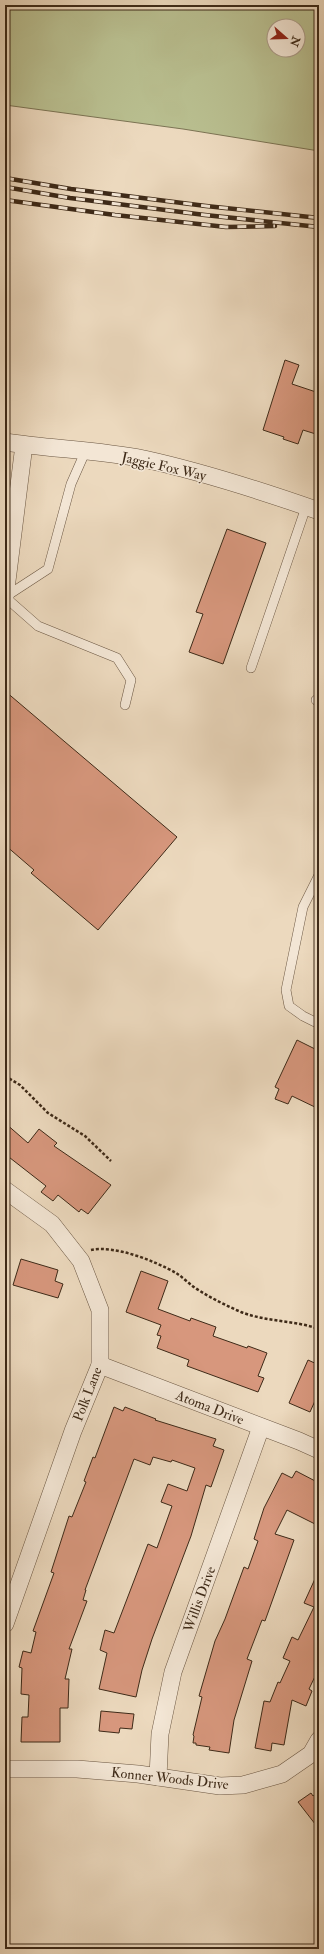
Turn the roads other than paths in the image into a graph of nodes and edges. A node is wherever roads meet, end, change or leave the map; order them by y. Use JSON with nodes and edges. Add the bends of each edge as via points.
{"nodes":[{"id":1,"x":5,"y":442,"type":"edge"},
{"id":2,"x":24,"y":445,"type":"junction"},
{"id":3,"x":86,"y":450,"type":"junction"},
{"id":4,"x":313,"y":509,"type":"edge"},
{"id":5,"x":5,"y":597,"type":"edge"},
{"id":6,"x":251,"y":668,"type":"dead end"},
{"id":7,"x":125,"y":705,"type":"dead end"},
{"id":8,"x":319,"y":875,"type":"edge"},
{"id":9,"x":319,"y":1024,"type":"edge"},
{"id":10,"x":5,"y":1190,"type":"edge"},
{"id":11,"x":100,"y":1365,"type":"junction"},
{"id":12,"x":261,"y":1427,"type":"junction"},
{"id":13,"x":319,"y":1450,"type":"edge"},
{"id":14,"x":5,"y":1624,"type":"edge"},
{"id":15,"x":319,"y":1740,"type":"edge"},
{"id":16,"x":5,"y":1769,"type":"edge"},
{"id":17,"x":158,"y":1777,"type":"junction"}],
"edges":[{"from":1,"to":2,"type":"street","name":"Jaggie Fox Way"},
{"from":2,"to":3,"type":"street","name":"Jaggie Fox Way"},
{"from":2,"to":5,"type":"street"},
{"from":3,"to":4,"type":"street","name":"Jaggie Fox Way","via":[[145,459],[240,485]]},
{"from":3,"to":5,"type":"lane","via":[[71,484],[48,569]]},
{"from":4,"to":6,"type":"lane"},
{"from":5,"to":7,"type":"lane","via":[[38,626],[116,658],[131,680]]},
{"from":8,"to":9,"type":"lane","via":[[303,907],[286,990],[289,1006]]},
{"from":10,"to":11,"type":"street","name":"Polk Lane","via":[[52,1224],[81,1261],[100,1310]]},
{"from":11,"to":12,"type":"street","name":"Atoma Drive"},
{"from":11,"to":14,"type":"street","name":"Polk Lane","via":[[73,1431]]},
{"from":12,"to":13,"type":"street","name":"Atoma Drive"},
{"from":12,"to":17,"type":"street","name":"Willis Drive","via":[[173,1672],[160,1734]]},
{"from":15,"to":17,"type":"street","name":"Konner Woods Drive","via":[[311,1754],[282,1774],[243,1785],[220,1786]]},
{"from":16,"to":17,"type":"street","name":"Konner Woods Drive","via":[[78,1770]]}]}
